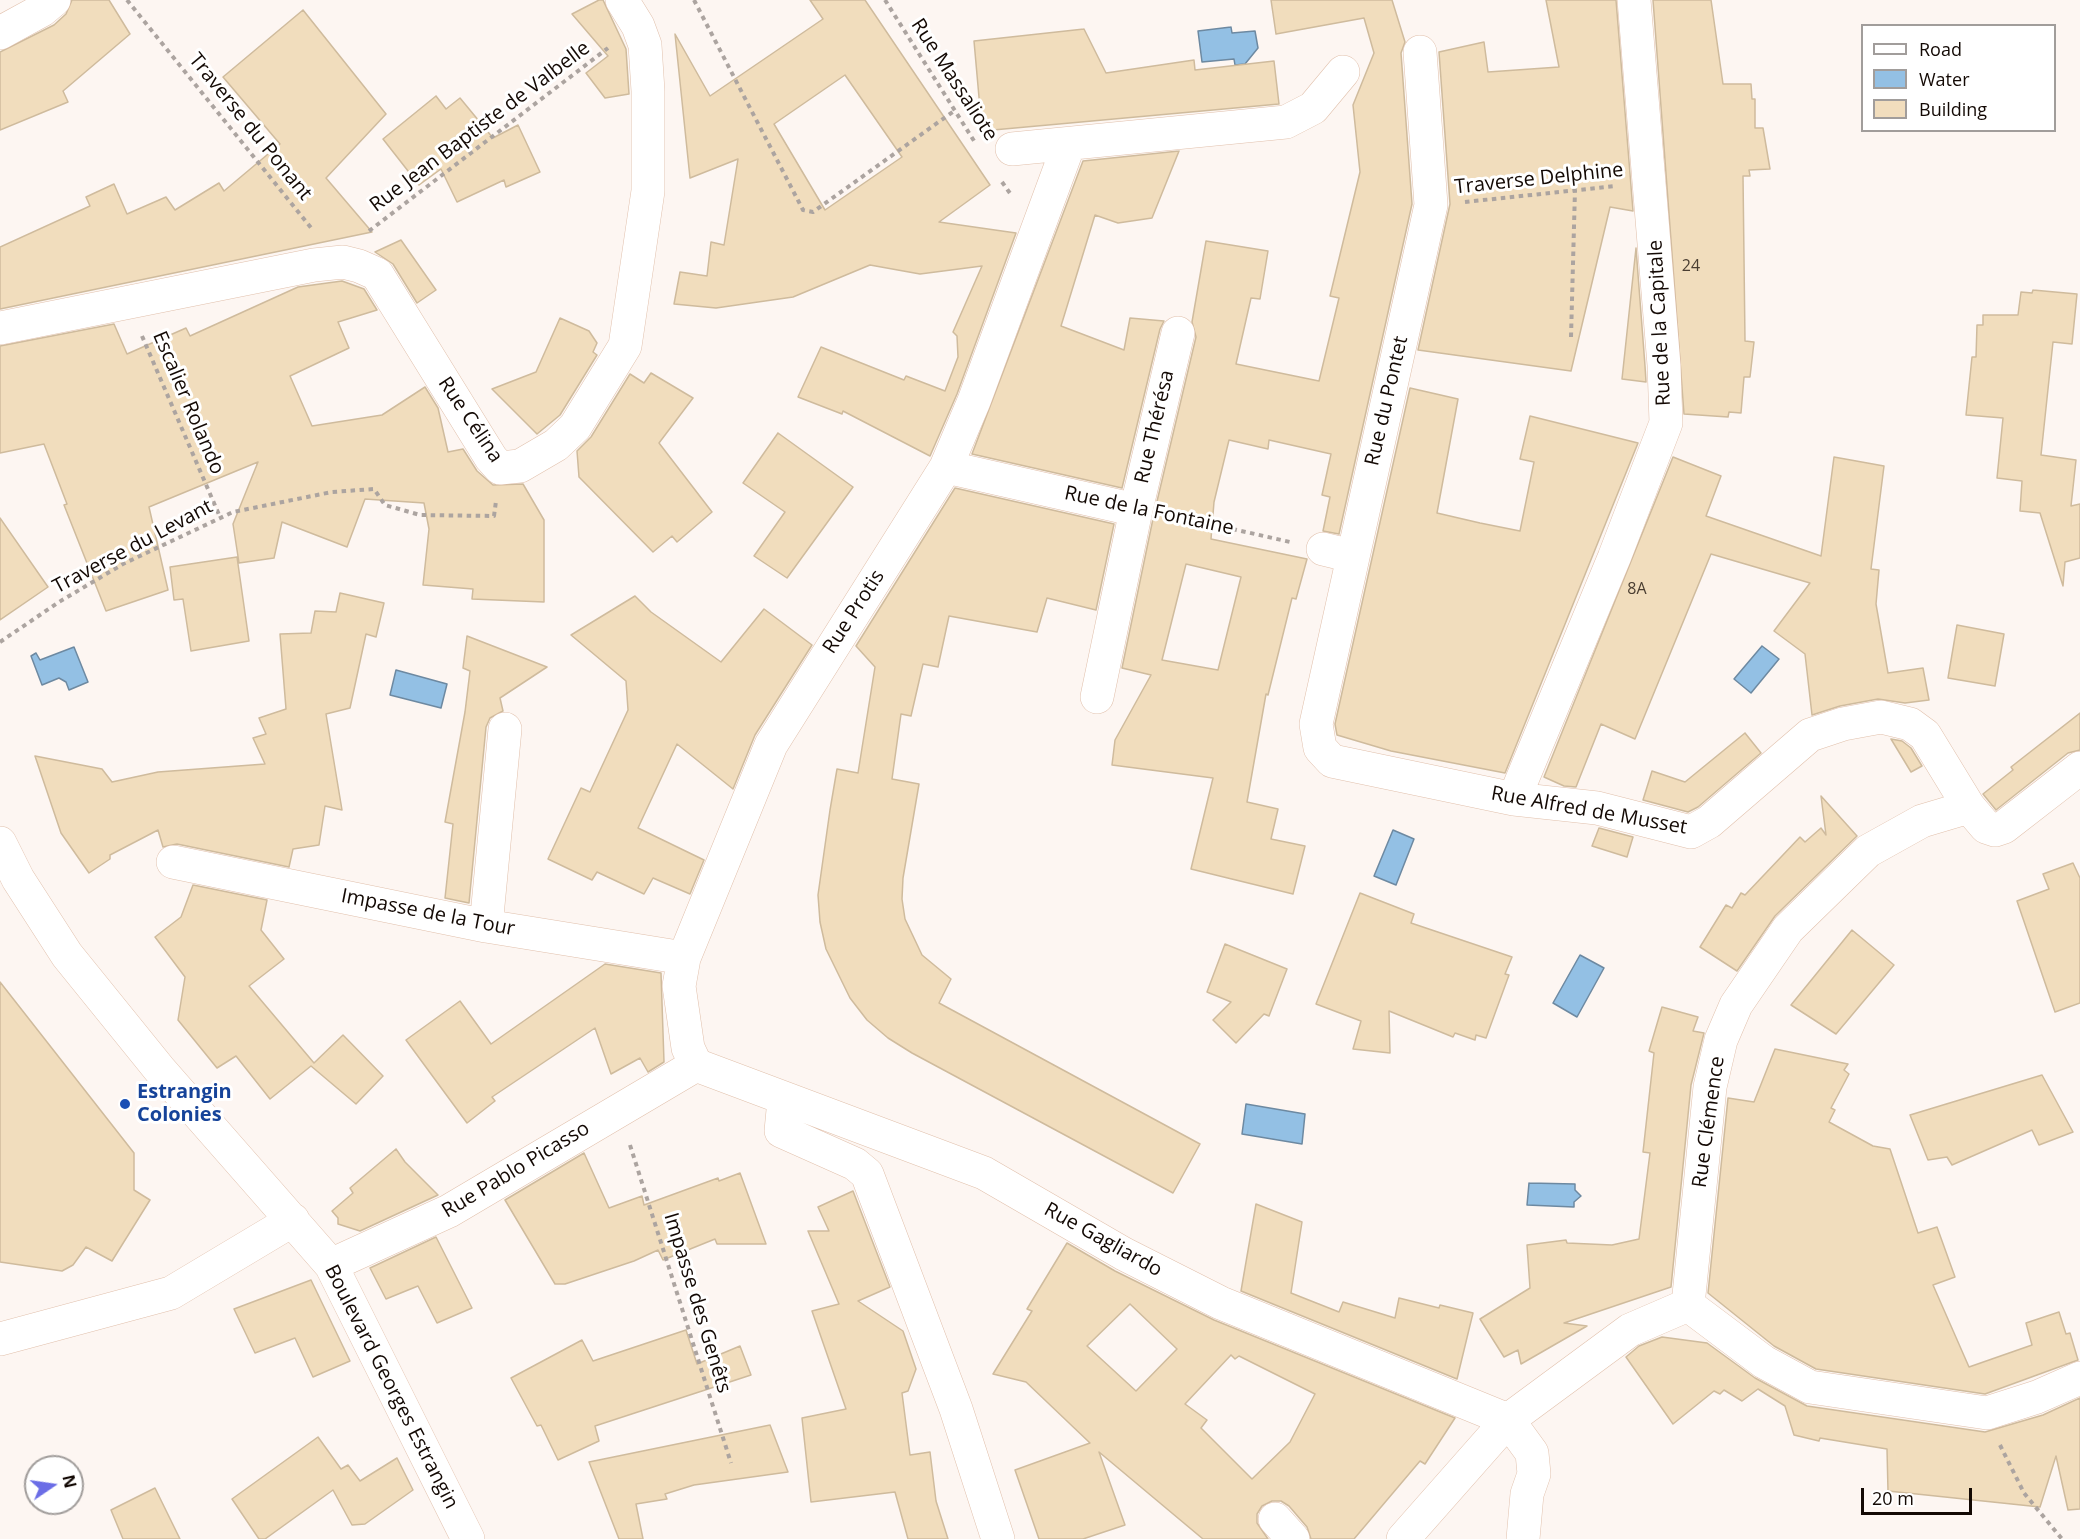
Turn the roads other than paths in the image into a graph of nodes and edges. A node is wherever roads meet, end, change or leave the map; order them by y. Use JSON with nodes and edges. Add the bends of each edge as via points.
{"nodes":[{"id":1,"x":54,"y":0,"type":"edge"},
{"id":2,"x":1634,"y":0,"type":"edge"},
{"id":3,"x":628,"y":7,"type":"edge"},
{"id":4,"x":0,"y":33,"type":"edge"},
{"id":5,"x":1420,"y":52,"type":"dead end"},
{"id":6,"x":1343,"y":72,"type":"dead end"},
{"id":7,"x":1012,"y":149,"type":"dead end"},
{"id":8,"x":1066,"y":154,"type":"junction"},
{"id":9,"x":0,"y":328,"type":"edge"},
{"id":10,"x":1178,"y":333,"type":"dead end"},
{"id":11,"x":946,"y":467,"type":"junction"},
{"id":12,"x":1136,"y":510,"type":"junction"},
{"id":13,"x":1097,"y":697,"type":"dead end"},
{"id":14,"x":504,"y":729,"type":"dead end"},
{"id":15,"x":1320,"y":748,"type":"joint"},
{"id":16,"x":2080,"y":768,"type":"edge"},
{"id":17,"x":1514,"y":798,"type":"junction"},
{"id":18,"x":1969,"y":807,"type":"junction"},
{"id":19,"x":0,"y":843,"type":"edge"},
{"id":20,"x":173,"y":862,"type":"dead end"},
{"id":21,"x":486,"y":926,"type":"junction"},
{"id":22,"x":684,"y":958,"type":"junction"},
{"id":23,"x":696,"y":1065,"type":"junction"},
{"id":24,"x":784,"y":1100,"type":"junction"},
{"id":25,"x":292,"y":1220,"type":"junction"},
{"id":26,"x":331,"y":1265,"type":"junction"},
{"id":27,"x":1688,"y":1305,"type":"junction"},
{"id":28,"x":0,"y":1338,"type":"edge"},
{"id":29,"x":2080,"y":1378,"type":"edge"},
{"id":30,"x":1508,"y":1420,"type":"junction"},
{"id":31,"x":468,"y":1539,"type":"edge"},
{"id":32,"x":998,"y":1539,"type":"edge"},
{"id":33,"x":1403,"y":1539,"type":"edge"},
{"id":34,"x":1523,"y":1539,"type":"edge"}],
"edges":[{"from":1,"to":4,"type":"street"},
{"from":2,"to":17,"type":"street","name":"Rue de la Capitale","via":[[1666,423]]},
{"from":3,"to":9,"type":"street","name":"Rue Célina","via":[[645,45],[648,191],[625,346],[576,428],[520,466],[500,468],[490,458],[377,274],[359,266],[343,262],[314,265]]},
{"from":5,"to":15,"type":"street","name":"Rue du Pontet","via":[[1431,206],[1337,553],[1316,724]]},
{"from":6,"to":8,"type":"street","via":[[1313,108],[1286,122]]},
{"from":7,"to":8,"type":"street"},
{"from":8,"to":11,"type":"street","name":"Rue Protis"},
{"from":10,"to":12,"type":"street","name":"Rue Thérésa"},
{"from":11,"to":12,"type":"street","name":"Rue de la Fontaine"},
{"from":11,"to":22,"type":"street","name":"Rue Protis","via":[[771,745]]},
{"from":12,"to":13,"type":"street","name":"Rue Thérésa"},
{"from":14,"to":21,"type":"street"},
{"from":15,"to":17,"type":"street","name":"Rue Alfred de Musset","via":[[1332,761]]},
{"from":16,"to":18,"type":"street","name":"Rue Alfred de Musset","via":[[2004,827],[1986,827]]},
{"from":17,"to":18,"type":"street","name":"Rue Alfred de Musset","via":[[1597,808],[1691,832],[1709,822],[1810,735],[1881,717],[1910,724],[1925,735]]},
{"from":18,"to":27,"type":"street","name":"Rue Clémence","via":[[1922,821],[1868,851],[1788,929],[1736,1005],[1721,1040],[1710,1087]]},
{"from":19,"to":25,"type":"street","name":"Boulevard Georges Estrangin","via":[[18,879],[67,955],[160,1070]]},
{"from":20,"to":21,"type":"street","name":"Impasse de la Tour"},
{"from":21,"to":22,"type":"street","name":"Impasse de la Tour"},
{"from":22,"to":23,"type":"street","name":"Rue Protis","via":[[679,986],[688,1048]]},
{"from":23,"to":24,"type":"street","name":"Rue Gagliardo"},
{"from":23,"to":26,"type":"street","name":"Rue Pablo Picasso","via":[[450,1212]]},
{"from":24,"to":30,"type":"street","name":"Rue Gagliardo","via":[[984,1173],[1124,1254],[1221,1303]]},
{"from":24,"to":32,"type":"street","via":[[781,1131],[855,1164],[867,1174],[956,1408]]},
{"from":25,"to":26,"type":"street","name":"Boulevard Georges Estrangin"},
{"from":25,"to":28,"type":"street","via":[[171,1293]]},
{"from":26,"to":31,"type":"street","name":"Boulevard Georges Estrangin"},
{"from":27,"to":29,"type":"street","via":[[1764,1362],[1810,1387],[1987,1413]]},
{"from":27,"to":30,"type":"street","via":[[1630,1330]]},
{"from":30,"to":33,"type":"street"},
{"from":30,"to":34,"type":"street","via":[[1532,1453],[1534,1474],[1527,1494]]}]}
